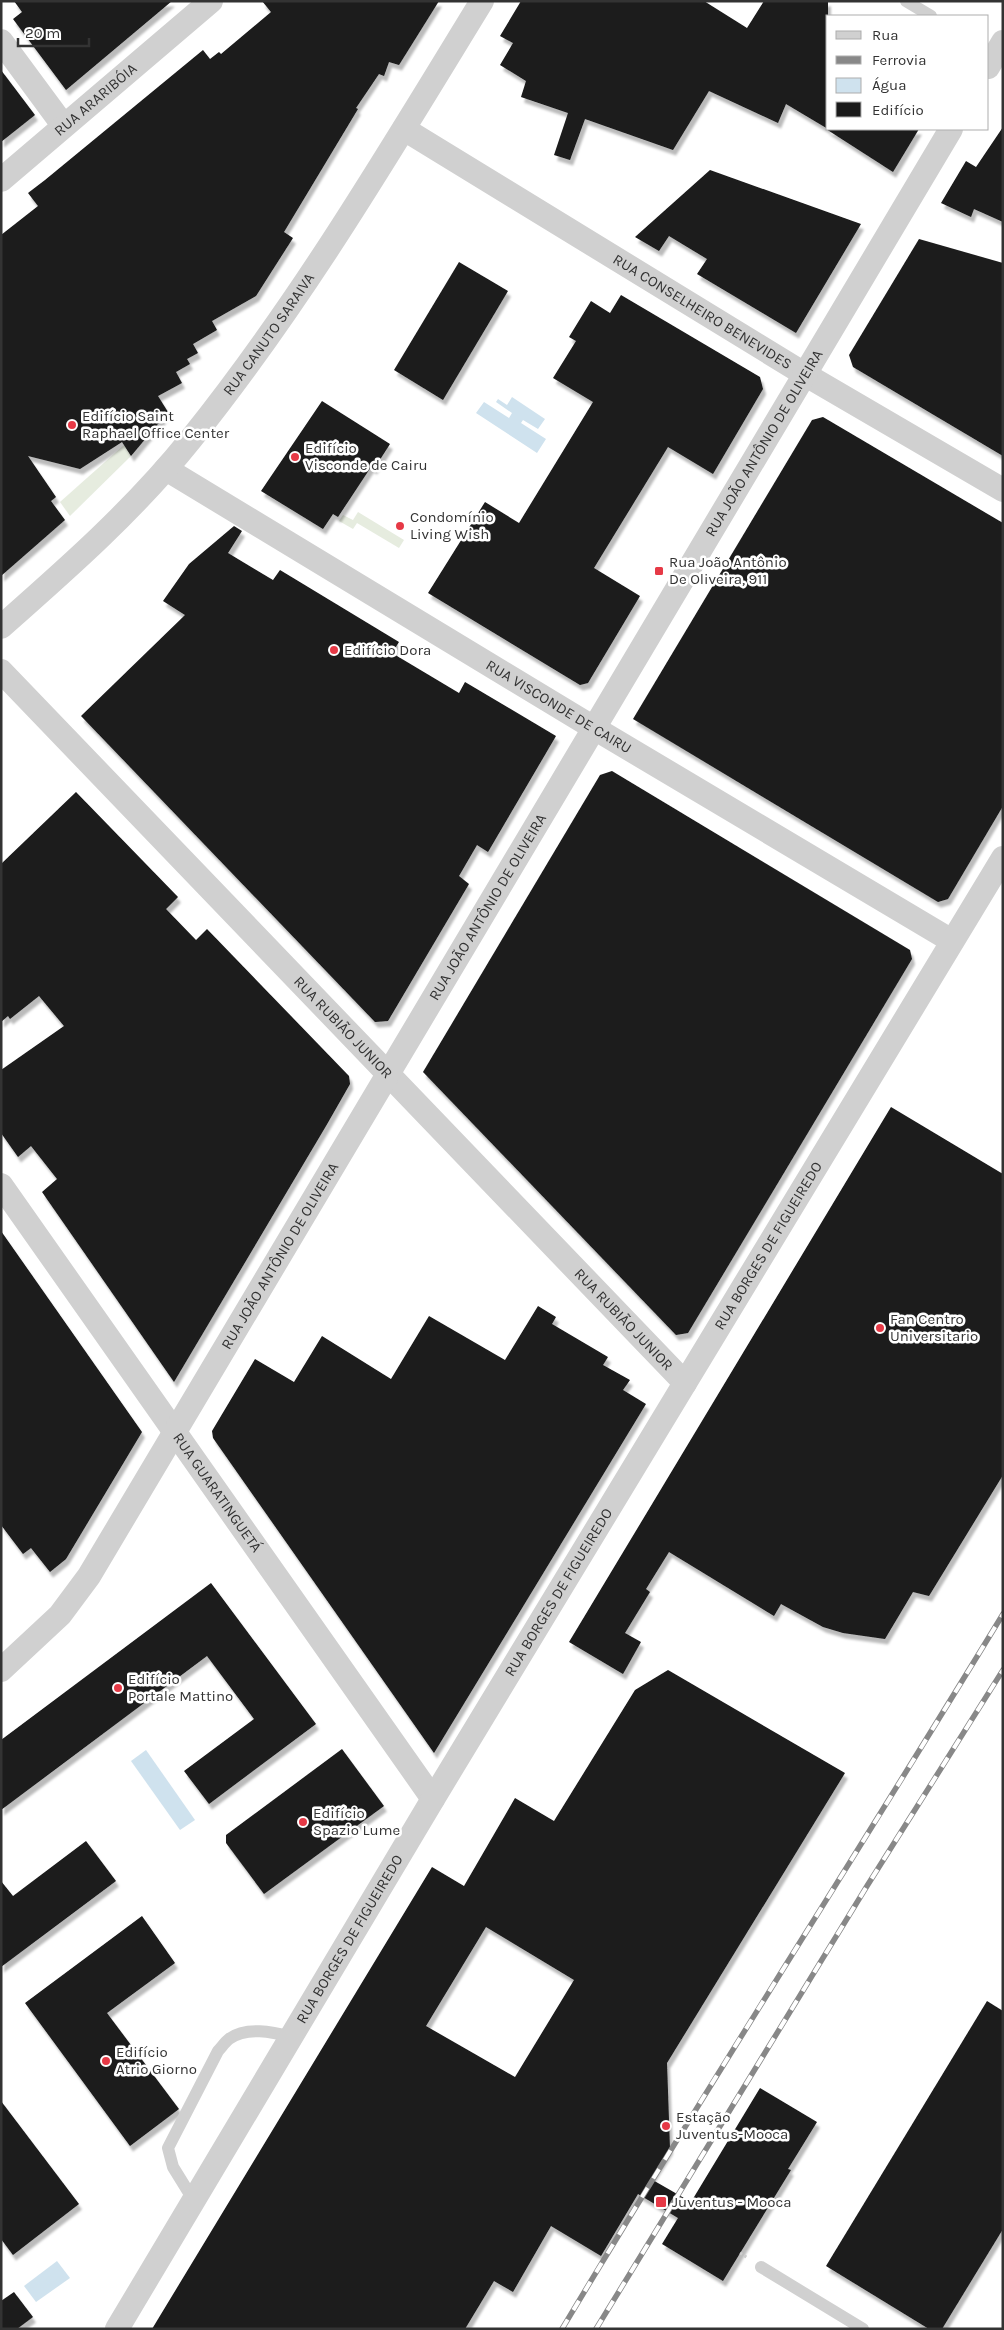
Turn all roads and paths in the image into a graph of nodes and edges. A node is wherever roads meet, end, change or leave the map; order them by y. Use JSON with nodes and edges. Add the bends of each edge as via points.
{"nodes":[{"id":1,"x":211,"y":1,"type":"edge"},
{"id":2,"x":482,"y":1,"type":"edge"},
{"id":3,"x":906,"y":1,"type":"edge"},
{"id":4,"x":188,"y":9,"type":"edge"},
{"id":5,"x":929,"y":15,"type":"edge"},
{"id":6,"x":1,"y":41,"type":"edge"},
{"id":7,"x":63,"y":125,"type":"junction"},
{"id":8,"x":404,"y":129,"type":"junction"},
{"id":9,"x":950,"y":130,"type":"edge"},
{"id":10,"x":1,"y":180,"type":"edge"},
{"id":11,"x":806,"y":374,"type":"junction"},
{"id":12,"x":166,"y":469,"type":"junction"},
{"id":13,"x":1003,"y":490,"type":"edge"},
{"id":14,"x":1,"y":627,"type":"edge"},
{"id":15,"x":1,"y":671,"type":"edge"},
{"id":16,"x":594,"y":728,"type":"junction"},
{"id":17,"x":1003,"y":858,"type":"edge"},
{"id":18,"x":952,"y":941,"type":"junction"},
{"id":19,"x":388,"y":1074,"type":"junction"},
{"id":20,"x":1,"y":1185,"type":"edge"},
{"id":21,"x":685,"y":1383,"type":"junction"},
{"id":22,"x":176,"y":1433,"type":"junction"},
{"id":23,"x":1,"y":1670,"type":"edge"},
{"id":24,"x":433,"y":1799,"type":"junction"},
{"id":25,"x":292,"y":2036,"type":"junction"},
{"id":26,"x":194,"y":2201,"type":"junction"},
{"id":27,"x":761,"y":2266,"type":"dead end"},
{"id":28,"x":118,"y":2329,"type":"edge"},
{"id":29,"x":863,"y":2329,"type":"edge"}],
"edges":[{"from":1,"to":4,"type":"street","name":"RUA ARARIBÓIA"},
{"from":2,"to":8,"type":"street","name":"RUA CANUTO SARAIVA"},
{"from":3,"to":5,"type":"lane"},
{"from":4,"to":7,"type":"street","name":"RUA ARARIBÓIA"},
{"from":6,"to":7,"type":"street"},
{"from":7,"to":10,"type":"street","name":"RUA ARARIBÓIA"},
{"from":8,"to":11,"type":"street","name":"RUA CONSELHEIRO BENEVIDES"},
{"from":8,"to":12,"type":"street","name":"RUA CANUTO SARAIVA","via":[[296,298],[248,366]]},
{"from":9,"to":11,"type":"street","name":"RUA JOÃO ANTÔNIO DE OLIVEIRA"},
{"from":11,"to":13,"type":"street","name":"RUA CONSELHEIRO BENEVIDES"},
{"from":11,"to":16,"type":"street","name":"RUA JOÃO ANTÔNIO DE OLIVEIRA"},
{"from":12,"to":14,"type":"street","name":"RUA CANUTO SARAIVA","via":[[107,532]]},
{"from":12,"to":16,"type":"street","name":"RUA VISCONDE DE CAIRU"},
{"from":15,"to":19,"type":"street","name":"RUA RUBIÃO JUNIOR"},
{"from":16,"to":18,"type":"street","name":"RUA VISCONDE DE CAIRU"},
{"from":16,"to":19,"type":"street","name":"RUA JOÃO ANTÔNIO DE OLIVEIRA"},
{"from":17,"to":18,"type":"street","name":"RUA BORGES DE FIGUEIREDO"},
{"from":18,"to":21,"type":"street","name":"RUA BORGES DE FIGUEIREDO"},
{"from":19,"to":21,"type":"street","name":"RUA RUBIÃO JUNIOR"},
{"from":19,"to":22,"type":"street","name":"RUA JOÃO ANTÔNIO DE OLIVEIRA"},
{"from":20,"to":22,"type":"street","name":"RUA GUARATINGUETÁ"},
{"from":21,"to":24,"type":"street","name":"RUA BORGES DE FIGUEIREDO"},
{"from":22,"to":23,"type":"street","name":"RUA JOÃO ANTÔNIO DE OLIVEIRA","via":[[89,1576],[60,1615]]},
{"from":22,"to":24,"type":"street","name":"RUA GUARATINGUETÁ"},
{"from":24,"to":25,"type":"street","name":"RUA BORGES DE FIGUEIREDO"},
{"from":25,"to":26,"type":"street","name":"RUA BORGES DE FIGUEIREDO"},
{"from":25,"to":26,"type":"lane","via":[[251,2031],[229,2038],[218,2052],[168,2148],[173,2167]]},
{"from":26,"to":28,"type":"street","name":"RUA BORGES DE FIGUEIREDO"},
{"from":27,"to":29,"type":"lane"}]}
